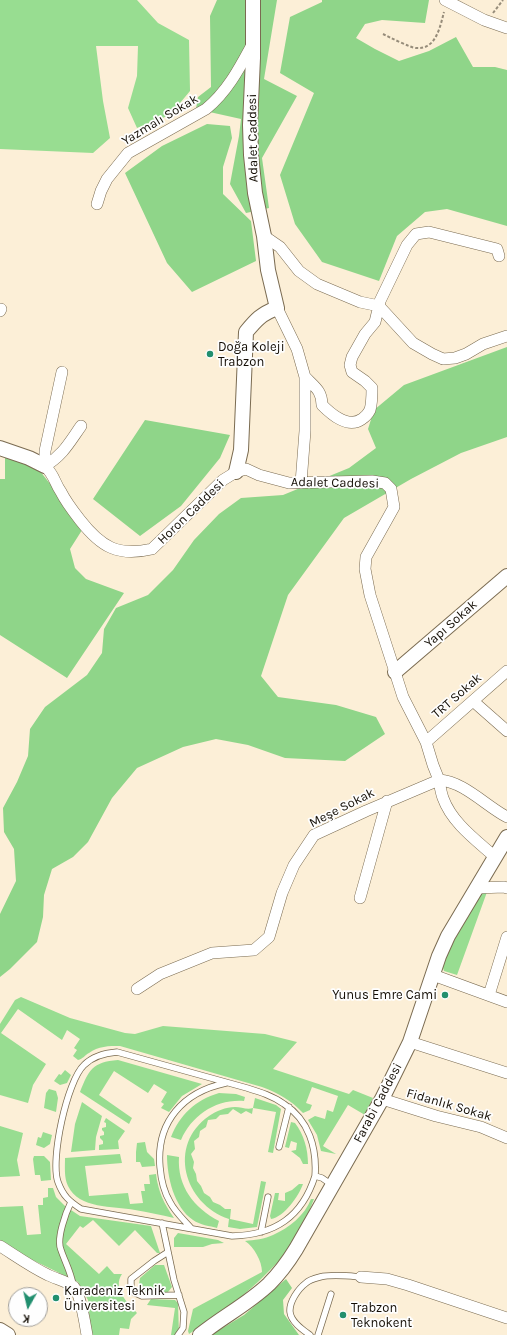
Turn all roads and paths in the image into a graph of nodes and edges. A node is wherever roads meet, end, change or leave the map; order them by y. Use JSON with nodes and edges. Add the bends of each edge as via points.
{"nodes":[{"id":1,"x":253,"y":0,"type":"edge"},
{"id":2,"x":446,"y":0,"type":"edge"},
{"id":3,"x":503,"y":0,"type":"edge"},
{"id":4,"x":484,"y":20,"type":"junction"},
{"id":5,"x":507,"y":28,"type":"edge"},
{"id":6,"x":383,"y":34,"type":"dead end"},
{"id":7,"x":253,"y":42,"type":"junction"},
{"id":8,"x":98,"y":204,"type":"dead end"},
{"id":9,"x":264,"y":236,"type":"junction"},
{"id":10,"x":499,"y":256,"type":"dead end"},
{"id":11,"x":379,"y":306,"type":"junction"},
{"id":12,"x":277,"y":308,"type":"junction"},
{"id":13,"x":507,"y":336,"type":"edge"},
{"id":14,"x":62,"y":372,"type":"dead end"},
{"id":15,"x":305,"y":378,"type":"junction"},
{"id":16,"x":81,"y":426,"type":"dead end"},
{"id":17,"x":0,"y":448,"type":"edge"},
{"id":18,"x":45,"y":466,"type":"junction"},
{"id":19,"x":236,"y":472,"type":"junction"},
{"id":20,"x":301,"y":483,"type":"junction"},
{"id":21,"x":507,"y":576,"type":"edge"},
{"id":22,"x":507,"y":671,"type":"edge"},
{"id":23,"x":395,"y":672,"type":"junction"},
{"id":24,"x":473,"y":701,"type":"junction"},
{"id":25,"x":507,"y":731,"type":"edge"},
{"id":26,"x":426,"y":742,"type":"junction"},
{"id":27,"x":439,"y":780,"type":"junction"},
{"id":28,"x":387,"y":801,"type":"junction"},
{"id":29,"x":507,"y":817,"type":"edge"},
{"id":30,"x":507,"y":837,"type":"edge"},
{"id":31,"x":495,"y":857,"type":"junction"},
{"id":32,"x":477,"y":888,"type":"junction"},
{"id":33,"x":507,"y":888,"type":"edge"},
{"id":34,"x":360,"y":898,"type":"dead end"},
{"id":35,"x":507,"y":937,"type":"edge"},
{"id":36,"x":433,"y":975,"type":"junction"},
{"id":37,"x":136,"y":989,"type":"dead end"},
{"id":38,"x":489,"y":995,"type":"junction"},
{"id":39,"x":507,"y":1002,"type":"edge"},
{"id":40,"x":410,"y":1042,"type":"junction"},
{"id":41,"x":507,"y":1073,"type":"edge"},
{"id":42,"x":228,"y":1083,"type":"junction"},
{"id":43,"x":382,"y":1099,"type":"junction"},
{"id":44,"x":289,"y":1107,"type":"junction"},
{"id":45,"x":507,"y":1138,"type":"edge"},
{"id":46,"x":279,"y":1147,"type":"dead end"},
{"id":47,"x":315,"y":1176,"type":"junction"},
{"id":48,"x":332,"y":1185,"type":"junction"},
{"id":49,"x":268,"y":1197,"type":"dead end"},
{"id":50,"x":71,"y":1202,"type":"junction"},
{"id":51,"x":162,"y":1223,"type":"junction"},
{"id":52,"x":191,"y":1228,"type":"junction"},
{"id":53,"x":261,"y":1232,"type":"junction"},
{"id":54,"x":0,"y":1246,"type":"edge"},
{"id":55,"x":168,"y":1252,"type":"junction"},
{"id":56,"x":361,"y":1277,"type":"joint"},
{"id":57,"x":74,"y":1287,"type":"junction"},
{"id":58,"x":331,"y":1294,"type":"dead end"},
{"id":59,"x":179,"y":1295,"type":"junction"},
{"id":60,"x":507,"y":1318,"type":"edge"},
{"id":61,"x":0,"y":1330,"type":"edge"},
{"id":62,"x":8,"y":1335,"type":"edge"},
{"id":63,"x":87,"y":1335,"type":"edge"},
{"id":64,"x":178,"y":1335,"type":"edge"},
{"id":65,"x":200,"y":1335,"type":"edge"},
{"id":66,"x":310,"y":1335,"type":"edge"},
{"id":67,"x":318,"y":1335,"type":"edge"}],
"edges":[{"from":1,"to":7,"type":"street","name":"Adalet Caddesi"},
{"from":2,"to":4,"type":"street"},
{"from":2,"to":6,"type":"path","via":[[439,32],[428,46],[415,49]]},
{"from":3,"to":4,"type":"path"},
{"from":4,"to":5,"type":"street"},
{"from":7,"to":8,"type":"street","name":"Yazmalı Sokak","via":[[233,78],[206,109],[128,153],[106,180]]},
{"from":7,"to":9,"type":"street","name":"Adalet Caddesi","via":[[251,155],[255,193]]},
{"from":9,"to":11,"type":"street","via":[[280,247],[299,271],[317,284],[360,302]]},
{"from":9,"to":12,"type":"street","name":"Adalet Caddesi","via":[[268,270]]},
{"from":10,"to":11,"type":"street","via":[[497,249],[429,232],[416,234],[407,245]]},
{"from":11,"to":13,"type":"street","via":[[413,342],[443,359],[461,356],[483,344]]},
{"from":11,"to":15,"type":"street","via":[[375,322],[365,334],[350,365],[352,372],[372,388],[372,403],[364,418],[356,423],[340,420],[322,405],[322,396]]},
{"from":12,"to":15,"type":"street","via":[[297,349]]},
{"from":12,"to":19,"type":"street","via":[[265,312],[246,332],[241,450]]},
{"from":14,"to":18,"type":"street","via":[[45,452]]},
{"from":15,"to":20,"type":"street","via":[[305,431]]},
{"from":16,"to":18,"type":"street","via":[[56,459]]},
{"from":17,"to":18,"type":"street","name":"Horon Caddesi"},
{"from":18,"to":19,"type":"street","name":"Horon Caddesi","via":[[52,473],[71,509],[90,533],[106,546],[119,551],[138,552],[152,549],[223,480]]},
{"from":19,"to":20,"type":"street","name":"Adalet Caddesi","via":[[246,470],[289,483]]},
{"from":20,"to":23,"type":"street","name":"Adalet Caddesi","via":[[372,481],[385,483],[391,489],[394,507],[366,557],[365,569],[370,595]]},
{"from":21,"to":23,"type":"street","name":"Yapı Sokak"},
{"from":22,"to":24,"type":"street","name":"TRT Sokak"},
{"from":23,"to":26,"type":"street","name":"Adalet Caddesi","via":[[403,697]]},
{"from":24,"to":25,"type":"street"},
{"from":24,"to":26,"type":"street","name":"TRT Sokak"},
{"from":26,"to":27,"type":"street","name":"Adalet Caddesi"},
{"from":27,"to":28,"type":"street","name":"Meşe Sokak"},
{"from":27,"to":29,"type":"street","via":[[447,780],[466,790]]},
{"from":27,"to":31,"type":"street","via":[[442,798],[451,813],[464,830]]},
{"from":28,"to":34,"type":"street"},
{"from":28,"to":37,"type":"street","name":"Meşe Sokak","via":[[314,835],[294,865],[282,893],[269,937],[254,950],[212,953],[160,974]]},
{"from":30,"to":31,"type":"street","name":"Farabi Caddesi"},
{"from":31,"to":32,"type":"street","name":"Farabi Caddesi"},
{"from":32,"to":33,"type":"street"},
{"from":32,"to":36,"type":"street","name":"Farabi Caddesi","via":[[448,936]]},
{"from":35,"to":38,"type":"street"},
{"from":36,"to":38,"type":"street"},
{"from":36,"to":40,"type":"street","name":"Farabi Caddesi"},
{"from":38,"to":39,"type":"street"},
{"from":40,"to":41,"type":"street"},
{"from":40,"to":43,"type":"street","name":"Farabi Caddesi"},
{"from":42,"to":44,"type":"lane","via":[[268,1095]]},
{"from":42,"to":50,"type":"lane","via":[[117,1052],[105,1053],[83,1065],[69,1092],[56,1152],[57,1180],[63,1194]]},
{"from":42,"to":52,"type":"lane","via":[[212,1086],[186,1100],[169,1121],[160,1143],[159,1158],[163,1187],[170,1202]]},
{"from":43,"to":45,"type":"street","name":"Fidanlık Sokak","via":[[481,1127]]},
{"from":43,"to":48,"type":"street","name":"Farabi Caddesi"},
{"from":44,"to":46,"type":"lane"},
{"from":44,"to":47,"type":"lane","via":[[302,1120],[310,1136],[315,1151]]},
{"from":47,"to":48,"type":"lane"},
{"from":47,"to":53,"type":"lane","via":[[309,1194],[296,1212],[272,1229]]},
{"from":48,"to":65,"type":"street","name":"Farabi Caddesi","via":[[282,1271],[251,1299]]},
{"from":49,"to":53,"type":"lane"},
{"from":50,"to":51,"type":"lane","via":[[81,1209]]},
{"from":50,"to":57,"type":"lane","via":[[63,1224],[60,1249],[72,1275]]},
{"from":51,"to":52,"type":"lane"},
{"from":51,"to":55,"type":"lane"},
{"from":52,"to":53,"type":"lane","via":[[232,1236]]},
{"from":54,"to":57,"type":"street","via":[[49,1276]]},
{"from":55,"to":59,"type":"lane"},
{"from":55,"to":59,"type":"lane","via":[[131,1279],[131,1286],[133,1292],[142,1296]]},
{"from":56,"to":60,"type":"street","via":[[387,1279]]},
{"from":56,"to":66,"type":"lane","via":[[321,1277],[306,1282],[292,1302],[290,1313],[300,1328]]},
{"from":57,"to":63,"type":"street","via":[[84,1315]]},
{"from":58,"to":67,"type":"lane"},
{"from":59,"to":64,"type":"lane","via":[[184,1312],[183,1328]]},
{"from":61,"to":62,"type":"street"}]}
